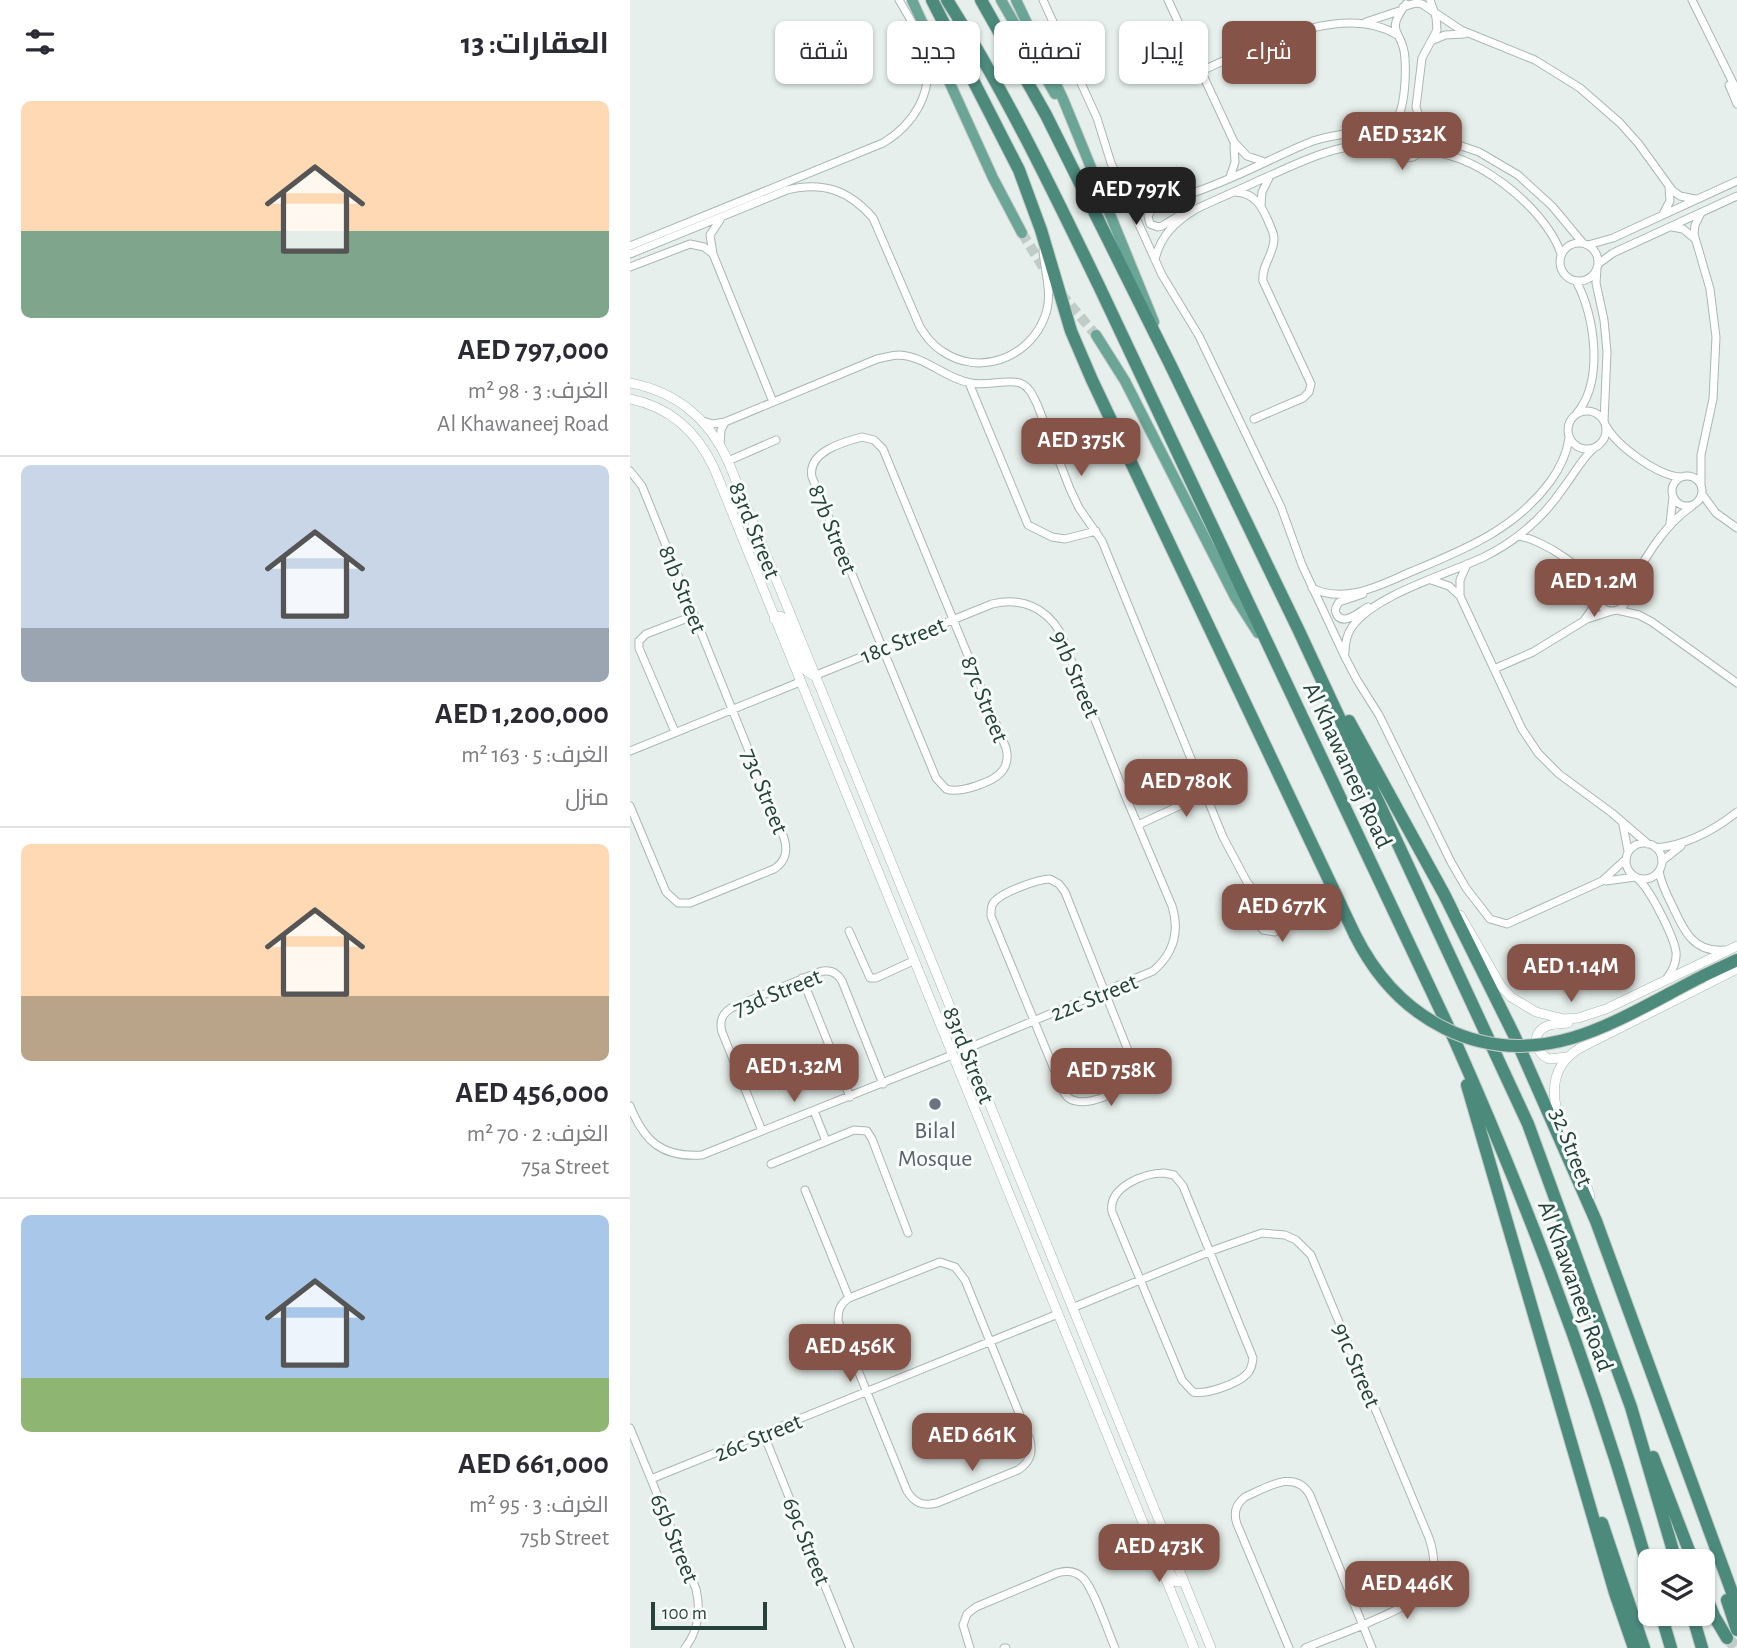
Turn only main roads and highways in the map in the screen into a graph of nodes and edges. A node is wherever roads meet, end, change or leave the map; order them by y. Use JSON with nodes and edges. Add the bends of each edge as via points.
{"nodes":[{"id":1,"x":912,"y":0,"type":"edge"},
{"id":2,"x":932,"y":0,"type":"edge"},
{"id":3,"x":947,"y":0,"type":"edge"},
{"id":4,"x":981,"y":0,"type":"edge"},
{"id":5,"x":1001,"y":0,"type":"edge"},
{"id":6,"x":1016,"y":0,"type":"edge"},
{"id":7,"x":1078,"y":136,"type":"junction"},
{"id":8,"x":1022,"y":233,"type":"tunnel mouth"},
{"id":9,"x":1096,"y":335,"type":"tunnel mouth"},
{"id":10,"x":1170,"y":364,"type":"junction"},
{"id":11,"x":1299,"y":631,"type":"junction"},
{"id":12,"x":1268,"y":645,"type":"junction"},
{"id":13,"x":1734,"y":952,"type":"edge"},
{"id":14,"x":1455,"y":1041,"type":"junction"},
{"id":15,"x":1631,"y":1407,"type":"junction"},
{"id":16,"x":1586,"y":1492,"type":"junction"},
{"id":17,"x":1712,"y":1543,"type":"junction"},
{"id":18,"x":1642,"y":1549,"type":"edge"},
{"id":19,"x":1672,"y":1549,"type":"edge"},
{"id":20,"x":1688,"y":1549,"type":"edge"},
{"id":21,"x":1737,"y":1606,"type":"edge"},
{"id":22,"x":1715,"y":1617,"type":"edge"},
{"id":23,"x":1665,"y":1626,"type":"edge"},
{"id":24,"x":1696,"y":1626,"type":"edge"},
{"id":25,"x":1732,"y":1634,"type":"edge"},
{"id":26,"x":1632,"y":1648,"type":"edge"},
{"id":27,"x":1644,"y":1648,"type":"edge"},
{"id":28,"x":1671,"y":1648,"type":"edge"},
{"id":29,"x":1702,"y":1648,"type":"edge"}],
"edges":[{"from":1,"to":8,"type":"main road"},
{"from":2,"to":13,"type":"highway","bridge":true,"via":[[1006,142],[1092,380],[1355,935],[1384,982],[1426,1018],[1465,1037],[1508,1045],[1552,1043],[1594,1030],[1703,976]]},
{"from":3,"to":12,"type":"highway","name":"Al Khawaneej Road","via":[[1050,186]]},
{"from":4,"to":10,"type":"highway","name":"Al Khawaneej Road","via":[[1046,115]]},
{"from":5,"to":7,"type":"main road"},
{"from":6,"to":7,"type":"main road"},
{"from":7,"to":10,"type":"main road"},
{"from":9,"to":12,"type":"main road","via":[[1125,381],[1235,597]]},
{"from":10,"to":11,"type":"highway","name":"Al Khawaneej Road"},
{"from":11,"to":15,"type":"highway","name":"Al Khawaneej Road","via":[[1528,1124]]},
{"from":11,"to":17,"type":"highway","via":[[1444,894],[1514,1035],[1596,1221]]},
{"from":12,"to":14,"type":"highway","name":"Al Khawaneej Road"},
{"from":14,"to":16,"type":"highway"},
{"from":14,"to":18,"type":"highway","name":"Al Khawaneej Road","via":[[1550,1273]]},
{"from":15,"to":19,"type":"highway","name":"Al Khawaneej Road"},
{"from":15,"to":20,"type":"highway"},
{"from":16,"to":26,"type":"highway"},
{"from":16,"to":27,"type":"highway","via":[[1611,1545]]},
{"from":17,"to":21,"type":"highway"},
{"from":17,"to":25,"type":"highway"},
{"from":22,"to":25,"type":"highway"},
{"from":23,"to":28,"type":"highway"},
{"from":24,"to":29,"type":"highway"}]}
